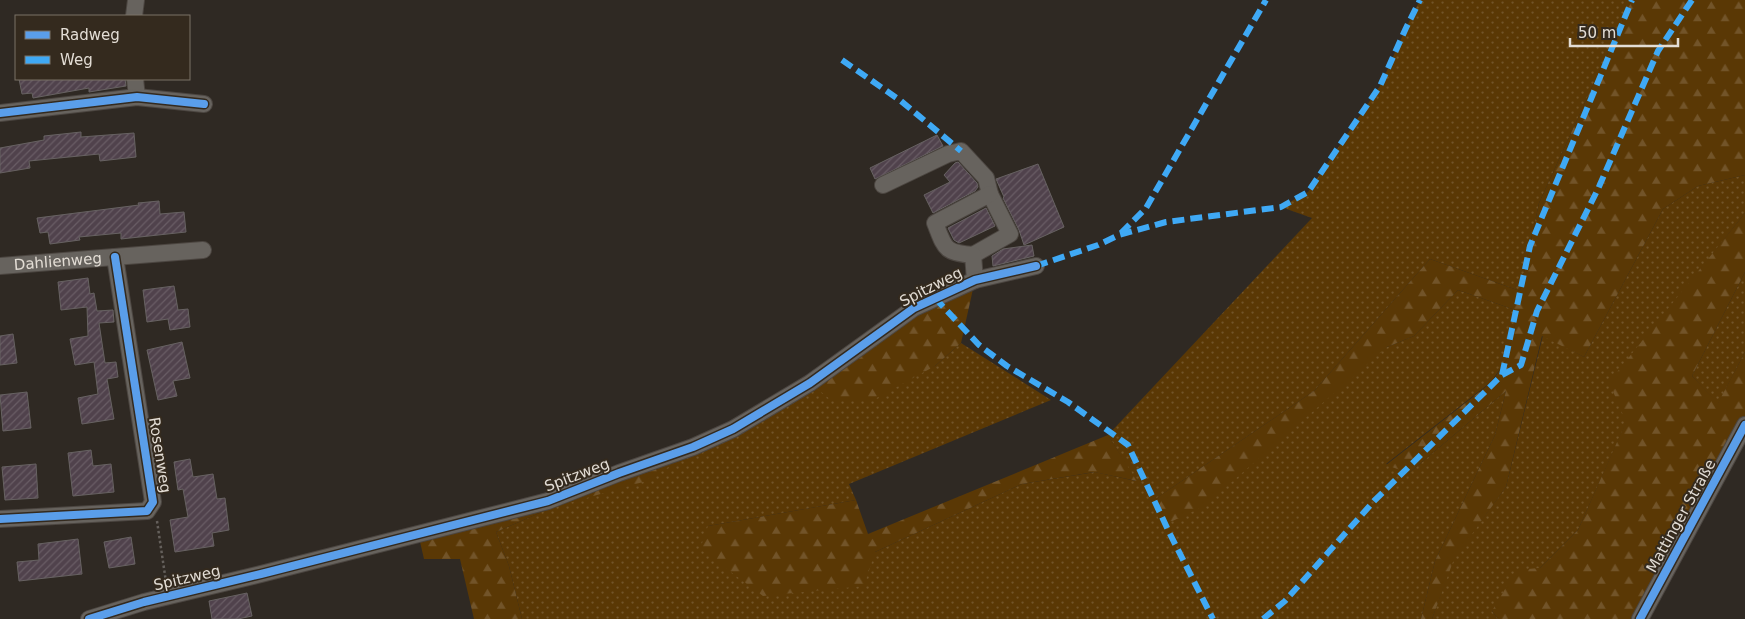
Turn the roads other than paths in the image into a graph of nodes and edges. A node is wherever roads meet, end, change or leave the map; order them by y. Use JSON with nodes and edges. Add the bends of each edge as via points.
{"nodes":[{"id":1,"x":136,"y":0,"type":"edge"},
{"id":2,"x":134,"y":15,"type":"edge"},
{"id":3,"x":135,"y":80,"type":"edge"},
{"id":4,"x":137,"y":97,"type":"junction"},
{"id":5,"x":204,"y":104,"type":"dead end"},
{"id":6,"x":0,"y":113,"type":"edge"},
{"id":7,"x":883,"y":186,"type":"dead end"},
{"id":8,"x":990,"y":194,"type":"junction"},
{"id":9,"x":203,"y":250,"type":"dead end"},
{"id":10,"x":973,"y":255,"type":"junction"},
{"id":11,"x":116,"y":256,"type":"junction"},
{"id":12,"x":0,"y":266,"type":"edge"},
{"id":13,"x":1036,"y":266,"type":"dead end"},
{"id":14,"x":976,"y":280,"type":"junction"},
{"id":15,"x":1745,"y":425,"type":"edge"},
{"id":16,"x":0,"y":519,"type":"edge"},
{"id":17,"x":89,"y":619,"type":"edge"},
{"id":18,"x":1640,"y":619,"type":"edge"}],
"edges":[{"from":1,"to":2,"type":"street"},
{"from":3,"to":4,"type":"street"},
{"from":4,"to":5,"type":"street"},
{"from":4,"to":6,"type":"street"},
{"from":7,"to":8,"type":"street","via":[[948,154],[961,151],[986,178]]},
{"from":8,"to":10,"type":"street","via":[[1010,234]]},
{"from":8,"to":10,"type":"street","via":[[935,223],[944,246],[956,254]]},
{"from":9,"to":11,"type":"street","name":"Dahlienweg"},
{"from":10,"to":14,"type":"street"},
{"from":11,"to":12,"type":"street","name":"Dahlienweg"},
{"from":11,"to":16,"type":"street","name":"Rosenweg","via":[[153,502],[147,511]]},
{"from":13,"to":14,"type":"street","name":"Spitzweg"},
{"from":14,"to":17,"type":"street","name":"Spitzweg","via":[[914,308],[810,383],[733,429],[693,447],[548,501],[168,596]]},
{"from":15,"to":18,"type":"street","name":"Mattinger Straße"}]}
